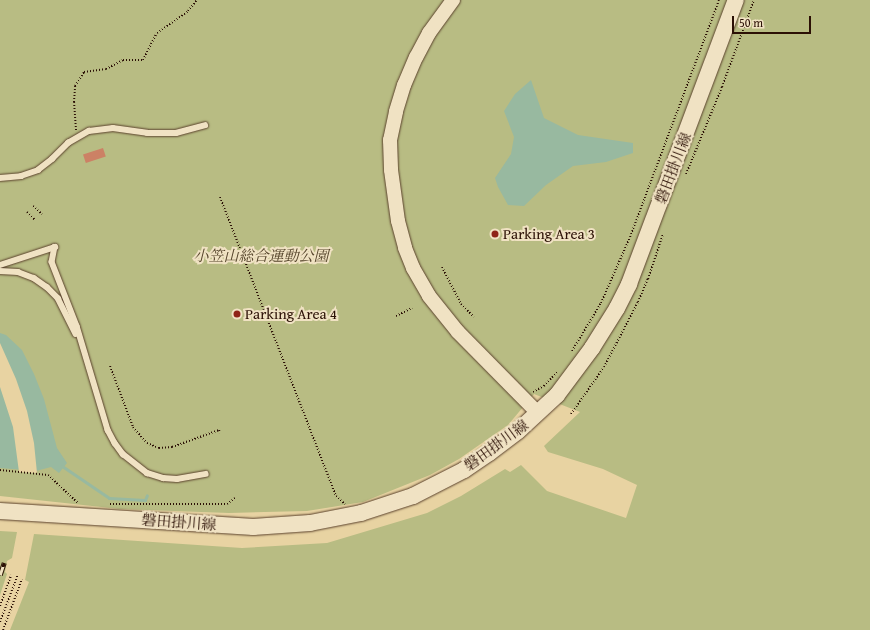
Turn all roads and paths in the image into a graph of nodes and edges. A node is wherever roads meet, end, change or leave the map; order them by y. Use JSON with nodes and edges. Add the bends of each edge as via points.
{"nodes":[{"id":1,"x":197,"y":0,"type":"edge"},
{"id":2,"x":453,"y":0,"type":"edge"},
{"id":3,"x":719,"y":0,"type":"edge"},
{"id":4,"x":736,"y":0,"type":"edge"},
{"id":5,"x":205,"y":125,"type":"dead end"},
{"id":6,"x":76,"y":138,"type":"junction"},
{"id":7,"x":0,"y":178,"type":"edge"},
{"id":8,"x":220,"y":197,"type":"dead end"},
{"id":9,"x":33,"y":206,"type":"dead end"},
{"id":10,"x":27,"y":212,"type":"dead end"},
{"id":11,"x":42,"y":214,"type":"dead end"},
{"id":12,"x":35,"y":220,"type":"dead end"},
{"id":13,"x":0,"y":266,"type":"edge"},
{"id":14,"x":442,"y":267,"type":"dead end"},
{"id":15,"x":0,"y":271,"type":"edge"},
{"id":16,"x":412,"y":308,"type":"dead end"},
{"id":17,"x":396,"y":316,"type":"dead end"},
{"id":18,"x":474,"y":316,"type":"dead end"},
{"id":19,"x":82,"y":345,"type":"junction"},
{"id":20,"x":570,"y":353,"type":"dead end"},
{"id":21,"x":110,"y":366,"type":"dead end"},
{"id":22,"x":557,"y":372,"type":"dead end"},
{"id":23,"x":530,"y":393,"type":"dead end"},
{"id":24,"x":538,"y":413,"type":"junction"},
{"id":25,"x":220,"y":433,"type":"dead end"},
{"id":26,"x":0,"y":470,"type":"edge"},
{"id":27,"x":206,"y":474,"type":"dead end"},
{"id":28,"x":235,"y":498,"type":"dead end"},
{"id":29,"x":85,"y":503,"type":"dead end"},
{"id":30,"x":109,"y":504,"type":"dead end"},
{"id":31,"x":348,"y":507,"type":"dead end"},
{"id":32,"x":0,"y":511,"type":"edge"},
{"id":33,"x":18,"y":574,"type":"dead end"},
{"id":34,"x":11,"y":575,"type":"dead end"},
{"id":35,"x":22,"y":579,"type":"dead end"},
{"id":36,"x":0,"y":606,"type":"edge"},
{"id":37,"x":0,"y":622,"type":"edge"},
{"id":38,"x":3,"y":630,"type":"edge"}],
"edges":[{"from":1,"to":6,"type":"path","via":[[188,11],[156,33],[142,60],[123,60],[106,69],[84,72],[75,86]]},
{"from":2,"to":24,"type":"street","via":[[428,33],[404,85],[396,112],[390,140],[398,221],[410,262],[429,296],[458,332]]},
{"from":3,"to":20,"type":"path","via":[[630,237],[601,303]]},
{"from":4,"to":24,"type":"main road","name":"磐田掛川線","via":[[629,284],[592,348],[556,395]]},
{"from":5,"to":6,"type":"lane","via":[[176,133],[161,134],[104,128],[89,131]]},
{"from":6,"to":7,"type":"lane","via":[[38,170],[21,176]]},
{"from":8,"to":31,"type":"path","via":[[336,496]]},
{"from":9,"to":11,"type":"path"},
{"from":10,"to":12,"type":"path"},
{"from":13,"to":19,"type":"lane","via":[[55,247],[52,262]]},
{"from":14,"to":18,"type":"path","via":[[461,304]]},
{"from":15,"to":19,"type":"lane","via":[[18,272],[47,286],[58,298]]},
{"from":16,"to":17,"type":"path"},
{"from":19,"to":27,"type":"lane","via":[[108,430],[123,454],[147,474],[163,478],[177,480]]},
{"from":21,"to":25,"type":"path","via":[[133,427],[147,443],[159,448],[172,447],[219,430]]},
{"from":22,"to":23,"type":"path","via":[[544,386]]},
{"from":24,"to":32,"type":"main road","name":"磐田掛川線","via":[[489,453],[436,485],[387,505],[333,520],[253,527]]},
{"from":26,"to":29,"type":"path","via":[[48,475],[78,503]]},
{"from":28,"to":30,"type":"path","via":[[227,504]]},
{"from":33,"to":37,"type":"path"},
{"from":34,"to":36,"type":"path"},
{"from":35,"to":38,"type":"path"}]}
